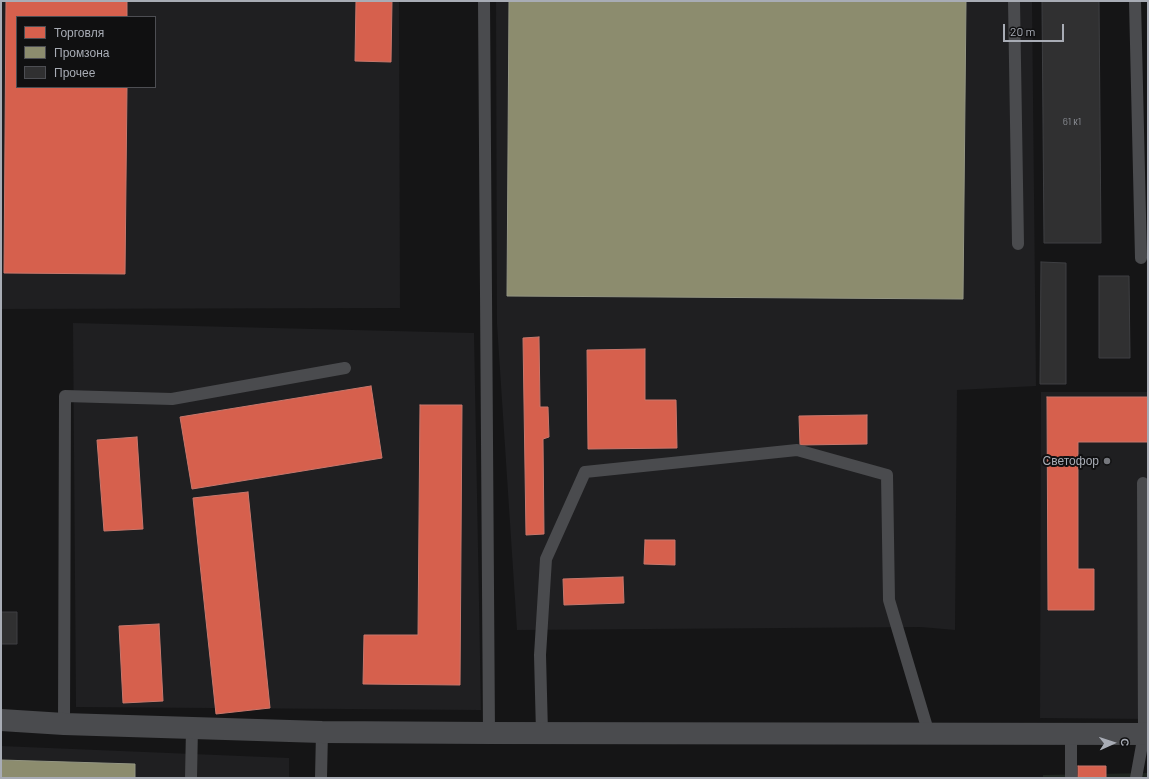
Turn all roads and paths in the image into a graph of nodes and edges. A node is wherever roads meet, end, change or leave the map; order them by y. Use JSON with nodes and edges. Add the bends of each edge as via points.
{"nodes":[{"id":1,"x":484,"y":1,"type":"edge"},
{"id":2,"x":1014,"y":1,"type":"edge"},
{"id":3,"x":1135,"y":1,"type":"edge"},
{"id":4,"x":1018,"y":244,"type":"dead end"},
{"id":5,"x":1141,"y":258,"type":"dead end"},
{"id":6,"x":345,"y":368,"type":"dead end"},
{"id":7,"x":1143,"y":483,"type":"dead end"},
{"id":8,"x":1,"y":720,"type":"edge"},
{"id":9,"x":64,"y":724,"type":"junction"},
{"id":10,"x":192,"y":728,"type":"junction"},
{"id":11,"x":322,"y":732,"type":"junction"},
{"id":12,"x":489,"y":733,"type":"junction"},
{"id":13,"x":542,"y":733,"type":"junction"},
{"id":14,"x":929,"y":734,"type":"junction"},
{"id":15,"x":1071,"y":734,"type":"junction"},
{"id":16,"x":1146,"y":734,"type":"edge"},
{"id":17,"x":191,"y":778,"type":"edge"},
{"id":18,"x":321,"y":778,"type":"edge"},
{"id":19,"x":1070,"y":778,"type":"edge"},
{"id":20,"x":1136,"y":778,"type":"edge"}],
"edges":[{"from":1,"to":12,"type":"lane"},
{"from":2,"to":4,"type":"lane"},
{"from":3,"to":5,"type":"lane"},
{"from":6,"to":9,"type":"lane","via":[[172,399],[66,396]]},
{"from":7,"to":16,"type":"lane"},
{"from":8,"to":9,"type":"street"},
{"from":9,"to":10,"type":"street"},
{"from":10,"to":11,"type":"street"},
{"from":10,"to":17,"type":"lane"},
{"from":11,"to":12,"type":"street"},
{"from":11,"to":18,"type":"lane"},
{"from":12,"to":13,"type":"street"},
{"from":13,"to":14,"type":"street"},
{"from":13,"to":14,"type":"lane","via":[[540,655],[546,559],[585,472],[797,450],[888,475],[889,600]]},
{"from":14,"to":15,"type":"street"},
{"from":15,"to":16,"type":"street"},
{"from":15,"to":19,"type":"lane"},
{"from":16,"to":20,"type":"lane"}]}
